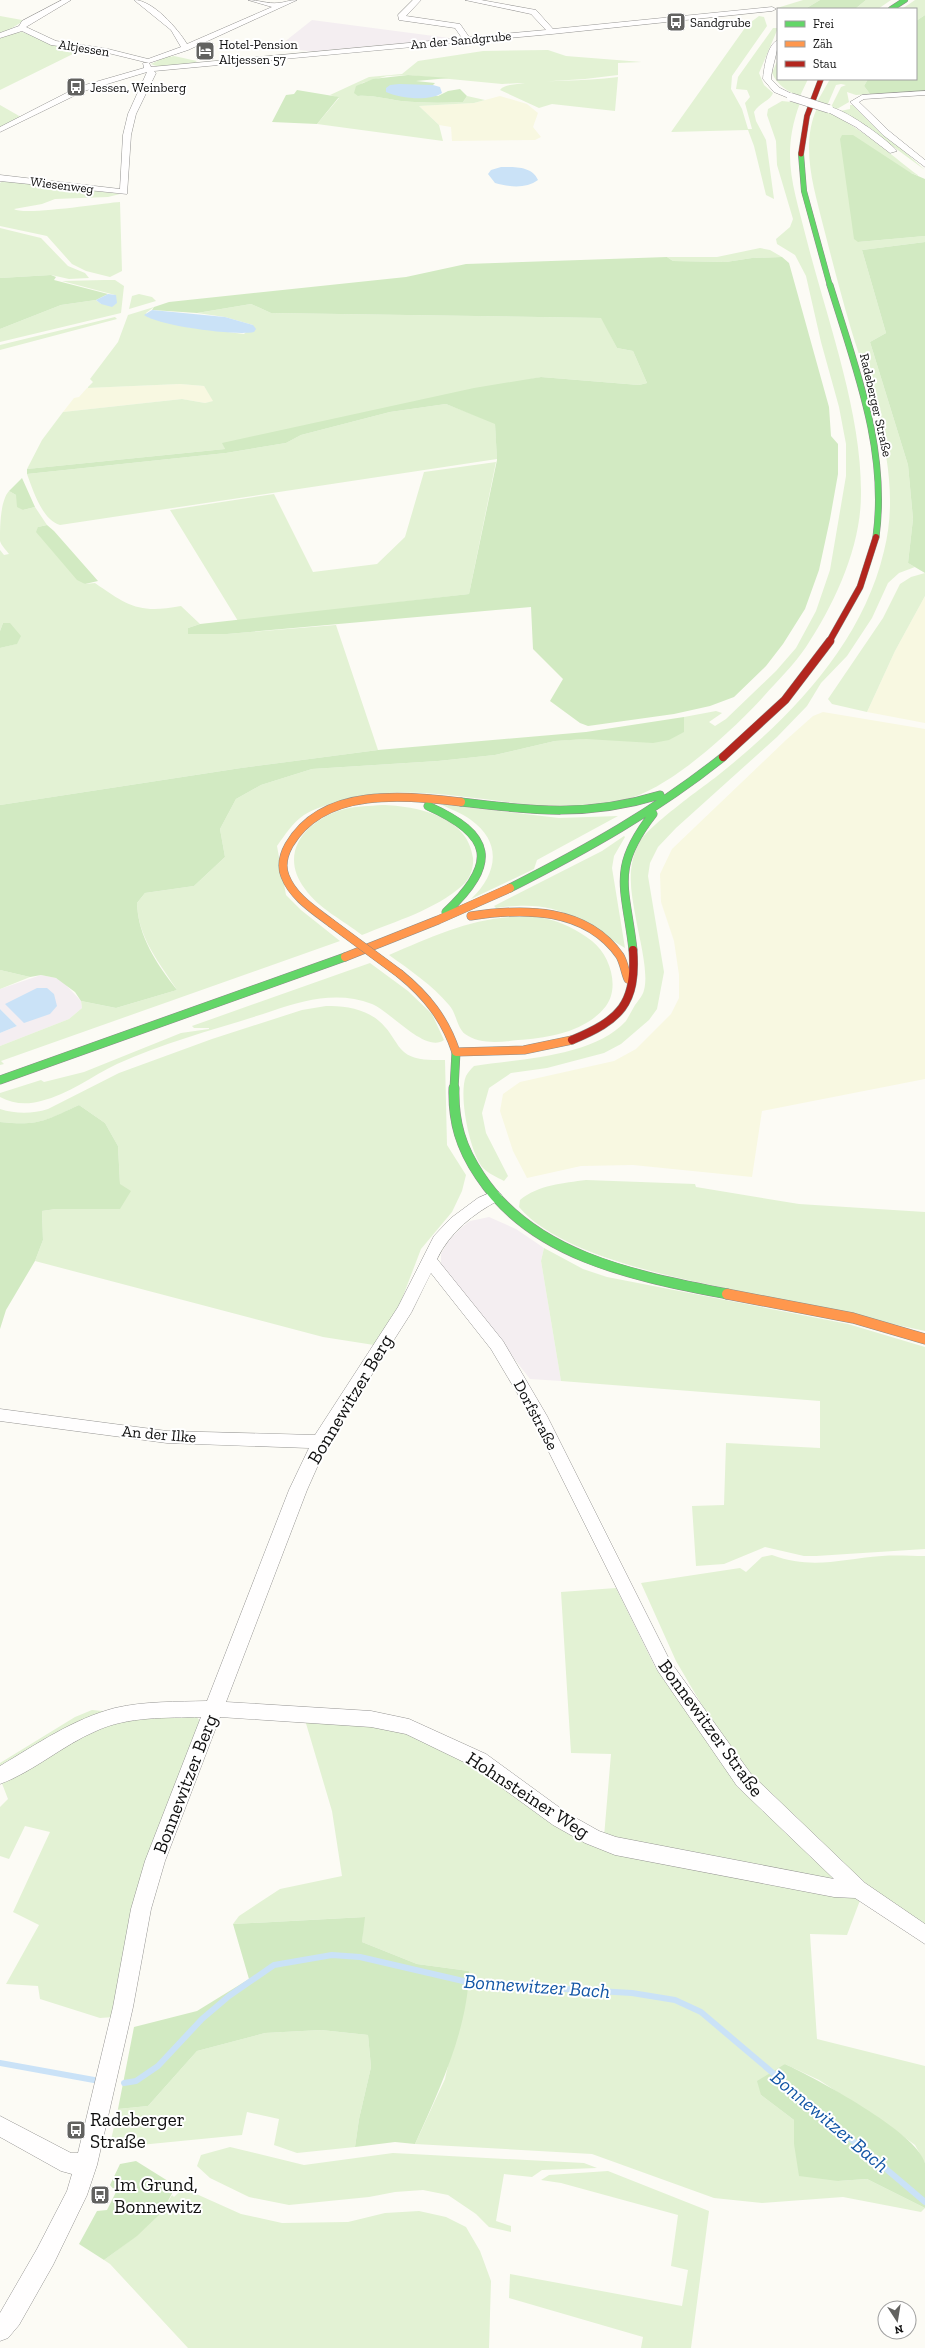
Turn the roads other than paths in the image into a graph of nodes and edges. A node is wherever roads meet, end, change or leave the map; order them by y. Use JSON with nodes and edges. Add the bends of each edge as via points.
{"nodes":[{"id":1,"x":67,"y":0,"type":"edge"},
{"id":2,"x":138,"y":0,"type":"edge"},
{"id":3,"x":252,"y":0,"type":"edge"},
{"id":4,"x":293,"y":0,"type":"edge"},
{"id":5,"x":417,"y":0,"type":"edge"},
{"id":6,"x":469,"y":0,"type":"edge"},
{"id":7,"x":769,"y":0,"type":"edge"},
{"id":8,"x":905,"y":0,"type":"edge"},
{"id":9,"x":279,"y":6,"type":"junction"},
{"id":10,"x":893,"y":8,"type":"edge"},
{"id":11,"x":772,"y":9,"type":"junction"},
{"id":12,"x":777,"y":15,"type":"edge"},
{"id":13,"x":402,"y":18,"type":"junction"},
{"id":14,"x":391,"y":21,"type":"dead end"},
{"id":15,"x":22,"y":28,"type":"junction"},
{"id":16,"x":552,"y":32,"type":"junction"},
{"id":17,"x":0,"y":36,"type":"edge"},
{"id":18,"x":468,"y":40,"type":"junction"},
{"id":19,"x":777,"y":44,"type":"edge"},
{"id":20,"x":185,"y":48,"type":"junction"},
{"id":21,"x":149,"y":65,"type":"junction"},
{"id":22,"x":820,"y":80,"type":"edge"},
{"id":23,"x":925,"y":93,"type":"edge"},
{"id":24,"x":0,"y":130,"type":"edge"},
{"id":25,"x":925,"y":164,"type":"edge"},
{"id":26,"x":925,"y":173,"type":"edge"},
{"id":27,"x":0,"y":178,"type":"edge"},
{"id":28,"x":688,"y":783,"type":"junction"},
{"id":29,"x":388,"y":798,"type":"junction"},
{"id":30,"x":667,"y":798,"type":"junction"},
{"id":31,"x":426,"y":926,"type":"junction"},
{"id":32,"x":629,"y":995,"type":"junction"},
{"id":33,"x":456,"y":1052,"type":"junction"},
{"id":34,"x":0,"y":1080,"type":"edge"},
{"id":35,"x":494,"y":1196,"type":"junction"},
{"id":36,"x":429,"y":1260,"type":"junction"},
{"id":37,"x":925,"y":1339,"type":"edge"},
{"id":38,"x":0,"y":1415,"type":"edge"},
{"id":39,"x":320,"y":1442,"type":"junction"},
{"id":40,"x":621,"y":1584,"type":"joint"},
{"id":41,"x":215,"y":1709,"type":"junction"},
{"id":42,"x":0,"y":1776,"type":"edge"},
{"id":43,"x":858,"y":1889,"type":"junction"},
{"id":44,"x":925,"y":1935,"type":"edge"},
{"id":45,"x":0,"y":2126,"type":"edge"},
{"id":46,"x":86,"y":2164,"type":"junction"},
{"id":47,"x":0,"y":2330,"type":"edge"}],
"edges":[{"from":1,"to":15,"type":"street","via":[[25,22]]},
{"from":2,"to":20,"type":"street","via":[[174,29]]},
{"from":3,"to":9,"type":"street"},
{"from":4,"to":9,"type":"street","name":"Altjessen"},
{"from":5,"to":13,"type":"street","via":[[400,17]]},
{"from":6,"to":16,"type":"street","via":[[533,12]]},
{"from":7,"to":11,"type":"street"},
{"from":8,"to":10,"type":"main road"},
{"from":9,"to":20,"type":"street","name":"Altjessen"},
{"from":11,"to":12,"type":"street"},
{"from":11,"to":16,"type":"street","name":"An der Sandgrube"},
{"from":13,"to":14,"type":"street"},
{"from":13,"to":18,"type":"street","via":[[457,26]]},
{"from":15,"to":17,"type":"street"},
{"from":15,"to":21,"type":"street","name":"Altjessen","via":[[54,43],[108,51]]},
{"from":16,"to":18,"type":"street","name":"An der Sandgrube"},
{"from":18,"to":21,"type":"street","name":"An der Sandgrube"},
{"from":19,"to":26,"type":"street","bridge":true,"via":[[768,63],[767,79],[777,90],[829,109],[859,125]]},
{"from":20,"to":21,"type":"street","name":"Altjessen"},
{"from":21,"to":24,"type":"street","name":"Altjessen","via":[[81,89]]},
{"from":21,"to":27,"type":"street","name":"Wiesenweg","via":[[152,73],[132,114],[127,135],[124,192]]},
{"from":22,"to":28,"type":"main road","name":"Radeberger Straße","via":[[805,117],[800,157],[802,185],[870,426],[877,467],[879,520],[874,548],[866,574],[829,646],[802,681],[736,746]]},
{"from":23,"to":25,"type":"street","via":[[855,99],[855,104],[886,133]]},
{"from":28,"to":29,"type":"main road","via":[[643,801],[590,812],[546,812],[442,800]]},
{"from":28,"to":30,"type":"main road"},
{"from":29,"to":31,"type":"main road","via":[[451,814],[472,832],[481,844],[483,867],[478,880],[449,910]]},
{"from":29,"to":33,"type":"main road","bridge":true,"via":[[342,805],[315,816],[294,833],[282,852],[281,862],[286,882],[300,900],[418,987],[442,1013]]},
{"from":30,"to":31,"type":"main road","via":[[538,875]]},
{"from":30,"to":32,"type":"main road","via":[[643,825],[623,860],[622,872],[634,974]]},
{"from":31,"to":32,"type":"main road","via":[[502,910],[560,916],[595,931],[615,950],[628,975]]},
{"from":31,"to":34,"type":"main road"},
{"from":32,"to":33,"type":"main road","via":[[603,1026],[574,1040],[536,1048]]},
{"from":33,"to":35,"type":"main road","via":[[454,1098],[460,1141],[474,1169]]},
{"from":35,"to":36,"type":"street","name":"Bonnewitzer Berg","via":[[456,1222],[439,1240]]},
{"from":35,"to":37,"type":"main road","via":[[526,1226],[548,1241],[613,1268],[643,1277],[852,1318]]},
{"from":36,"to":39,"type":"street","name":"Bonnewitzer Berg","via":[[405,1309]]},
{"from":36,"to":40,"type":"street","name":"Dorfstraße","via":[[498,1345],[516,1375],[539,1416]]},
{"from":38,"to":39,"type":"street","name":"An der Ilke","via":[[167,1437]]},
{"from":39,"to":41,"type":"street","name":"Bonnewitzer Berg","via":[[298,1490]]},
{"from":40,"to":43,"type":"street","name":"Bonnewitzer Straße","via":[[664,1666],[744,1780]]},
{"from":41,"to":42,"type":"street","name":"Hohnsteiner Weg","via":[[151,1711],[116,1716],[91,1724],[60,1740]]},
{"from":41,"to":43,"type":"street","name":"Hohnsteiner Weg","via":[[372,1719],[409,1727],[479,1760],[560,1818],[592,1837],[615,1846],[834,1888]]},
{"from":41,"to":46,"type":"street","name":"Bonnewitzer Berg","via":[[155,1861],[141,1909],[123,2006]]},
{"from":43,"to":44,"type":"street"},
{"from":45,"to":46,"type":"street","via":[[69,2163]]},
{"from":46,"to":47,"type":"street","name":"Bonnewitzer Berg","via":[[76,2195],[45,2257],[11,2317]]}]}
